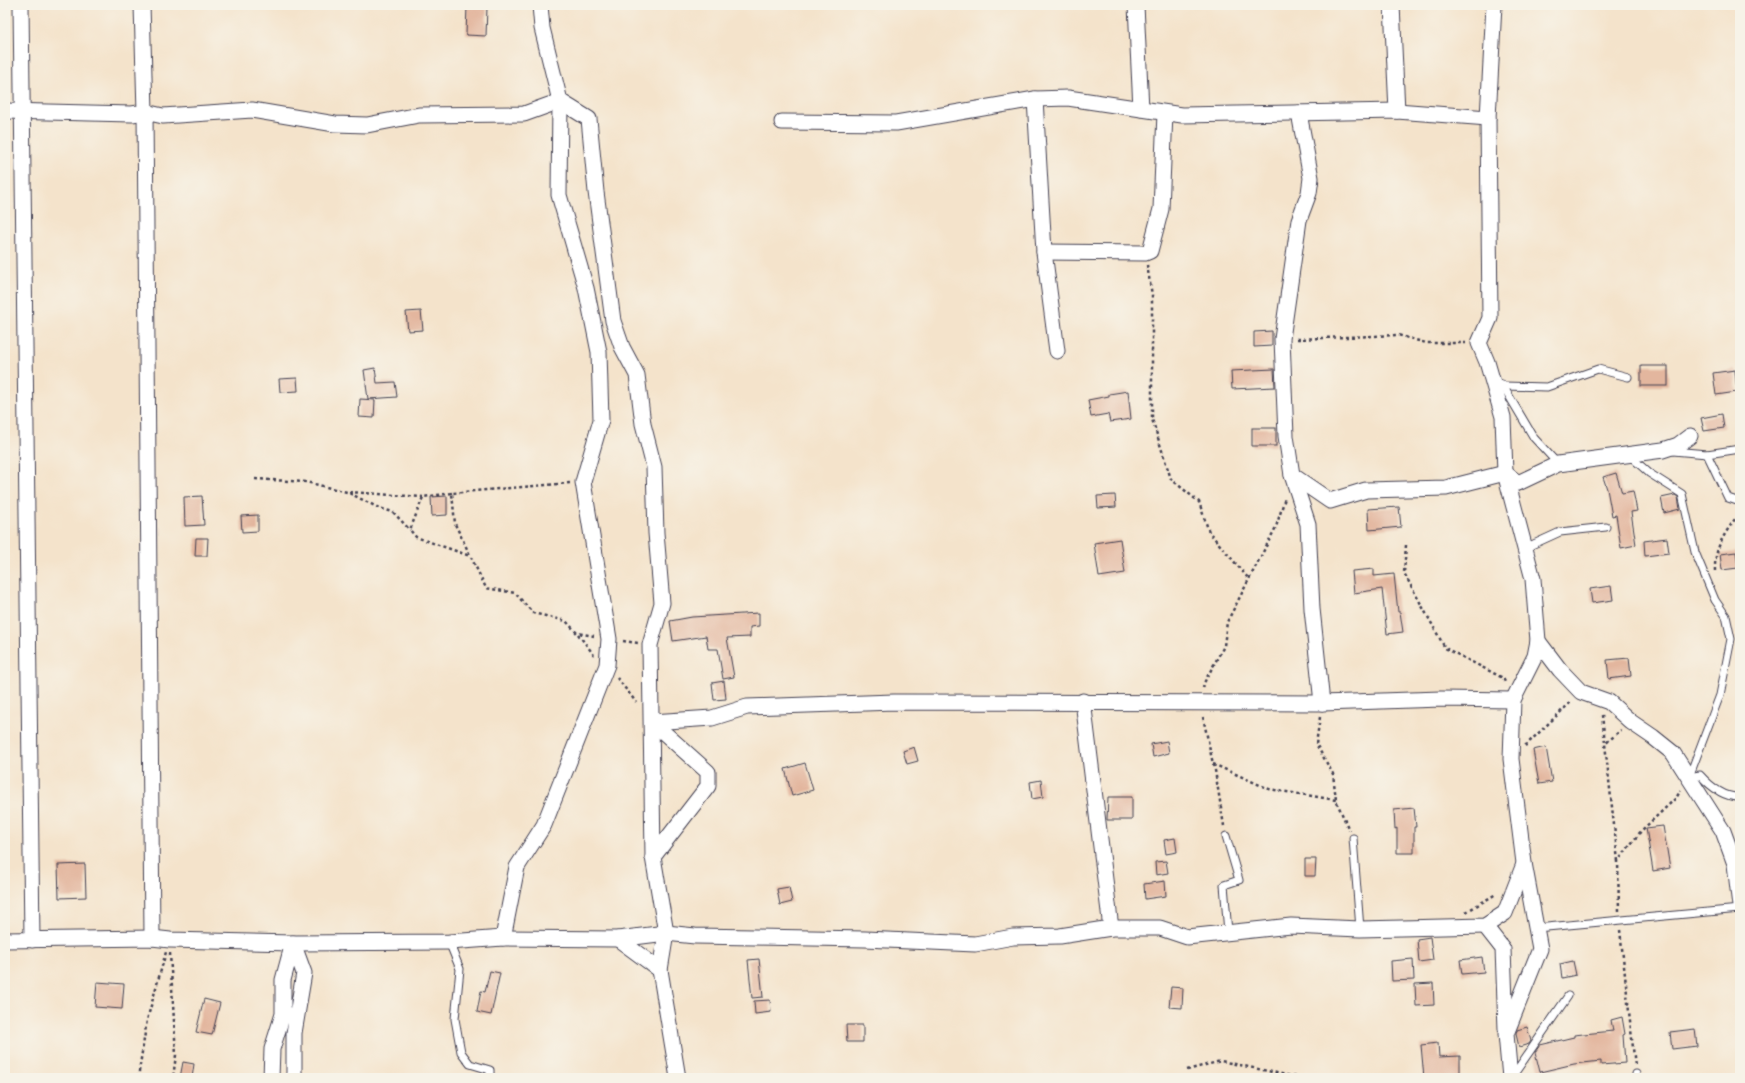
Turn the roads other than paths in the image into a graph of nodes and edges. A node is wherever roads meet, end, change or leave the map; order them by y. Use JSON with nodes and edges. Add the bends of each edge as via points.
{"nodes":[{"id":1,"x":21,"y":5,"type":"edge"},
{"id":2,"x":142,"y":5,"type":"edge"},
{"id":3,"x":540,"y":5,"type":"edge"},
{"id":4,"x":1136,"y":5,"type":"edge"},
{"id":5,"x":1392,"y":5,"type":"edge"},
{"id":6,"x":1494,"y":5,"type":"edge"},
{"id":7,"x":1035,"y":98,"type":"junction"},
{"id":8,"x":560,"y":101,"type":"junction"},
{"id":9,"x":1141,"y":109,"type":"junction"},
{"id":10,"x":5,"y":111,"type":"edge"},
{"id":11,"x":22,"y":111,"type":"junction"},
{"id":12,"x":1397,"y":111,"type":"junction"},
{"id":13,"x":145,"y":112,"type":"junction"},
{"id":14,"x":1165,"y":113,"type":"junction"},
{"id":15,"x":1299,"y":113,"type":"junction"},
{"id":16,"x":1488,"y":118,"type":"junction"},
{"id":17,"x":782,"y":122,"type":"dead end"},
{"id":18,"x":1044,"y":252,"type":"junction"},
{"id":19,"x":613,"y":322,"type":"junction"},
{"id":20,"x":1057,"y":351,"type":"dead end"},
{"id":21,"x":600,"y":352,"type":"junction"},
{"id":22,"x":1487,"y":362,"type":"junction"},
{"id":23,"x":1628,"y":377,"type":"dead end"},
{"id":24,"x":1504,"y":386,"type":"junction"},
{"id":25,"x":1690,"y":436,"type":"dead end"},
{"id":26,"x":1740,"y":449,"type":"edge"},
{"id":27,"x":1663,"y":450,"type":"junction"},
{"id":28,"x":1628,"y":454,"type":"junction"},
{"id":29,"x":1707,"y":454,"type":"junction"},
{"id":30,"x":1558,"y":464,"type":"junction"},
{"id":31,"x":1504,"y":473,"type":"junction"},
{"id":32,"x":1292,"y":475,"type":"junction"},
{"id":33,"x":1740,"y":502,"type":"edge"},
{"id":34,"x":1606,"y":527,"type":"dead end"},
{"id":35,"x":1525,"y":548,"type":"junction"},
{"id":36,"x":1538,"y":641,"type":"junction"},
{"id":37,"x":1513,"y":700,"type":"junction"},
{"id":38,"x":1083,"y":701,"type":"junction"},
{"id":39,"x":1322,"y":702,"type":"junction"},
{"id":40,"x":652,"y":722,"type":"junction"},
{"id":41,"x":1690,"y":777,"type":"junction"},
{"id":42,"x":1740,"y":797,"type":"edge"},
{"id":43,"x":1226,"y":836,"type":"road end"},
{"id":44,"x":1353,"y":838,"type":"road end"},
{"id":45,"x":653,"y":857,"type":"junction"},
{"id":46,"x":1524,"y":863,"type":"junction"},
{"id":47,"x":1740,"y":907,"type":"edge"},
{"id":48,"x":1485,"y":926,"type":"junction"},
{"id":49,"x":1111,"y":928,"type":"junction"},
{"id":50,"x":1536,"y":928,"type":"junction"},
{"id":51,"x":1360,"y":929,"type":"junction"},
{"id":52,"x":1228,"y":932,"type":"junction"},
{"id":53,"x":666,"y":933,"type":"junction"},
{"id":54,"x":152,"y":938,"type":"junction"},
{"id":55,"x":503,"y":938,"type":"junction"},
{"id":56,"x":618,"y":939,"type":"junction"},
{"id":57,"x":5,"y":940,"type":"edge"},
{"id":58,"x":32,"y":940,"type":"junction"},
{"id":59,"x":449,"y":942,"type":"junction"},
{"id":60,"x":293,"y":943,"type":"junction"},
{"id":61,"x":660,"y":970,"type":"junction"},
{"id":62,"x":1568,"y":996,"type":"dead end"},
{"id":63,"x":1506,"y":1034,"type":"junction"},
{"id":64,"x":271,"y":1078,"type":"edge"},
{"id":65,"x":294,"y":1078,"type":"edge"},
{"id":66,"x":490,"y":1078,"type":"edge"},
{"id":67,"x":678,"y":1078,"type":"edge"},
{"id":68,"x":1511,"y":1078,"type":"edge"}],
"edges":[{"from":1,"to":11,"type":"street"},
{"from":2,"to":13,"type":"street"},
{"from":3,"to":8,"type":"street","via":[[542,28]]},
{"from":4,"to":9,"type":"street"},
{"from":5,"to":12,"type":"street"},
{"from":6,"to":16,"type":"street"},
{"from":7,"to":9,"type":"street","via":[[1068,98]]},
{"from":7,"to":17,"type":"street","via":[[896,123]]},
{"from":7,"to":18,"type":"street"},
{"from":8,"to":13,"type":"street","via":[[524,114],[419,115],[367,125],[335,124],[252,110],[163,116]]},
{"from":8,"to":19,"type":"street","via":[[589,119]]},
{"from":8,"to":21,"type":"street","via":[[559,195],[586,288]]},
{"from":9,"to":14,"type":"street"},
{"from":10,"to":11,"type":"street"},
{"from":11,"to":13,"type":"street","via":[[132,114]]},
{"from":11,"to":58,"type":"street"},
{"from":12,"to":15,"type":"street"},
{"from":12,"to":16,"type":"street"},
{"from":13,"to":54,"type":"street"},
{"from":14,"to":15,"type":"street"},
{"from":14,"to":18,"type":"street","via":[[1161,209],[1150,251]]},
{"from":15,"to":32,"type":"street","via":[[1311,178],[1309,193],[1299,220],[1282,339],[1286,436]]},
{"from":16,"to":22,"type":"street","via":[[1490,318],[1479,343]]},
{"from":18,"to":20,"type":"street"},
{"from":19,"to":21,"type":"street"},
{"from":19,"to":40,"type":"street","via":[[622,347],[637,375],[643,424],[654,467],[662,603],[650,646]]},
{"from":21,"to":55,"type":"street","via":[[601,420],[583,482],[609,639],[608,665],[544,825],[517,867]]},
{"from":22,"to":24,"type":"lane"},
{"from":22,"to":31,"type":"street","via":[[1503,417]]},
{"from":23,"to":24,"type":"lane","via":[[1598,369],[1547,387]]},
{"from":24,"to":30,"type":"lane","via":[[1534,438]]},
{"from":25,"to":27,"type":"street","via":[[1678,445]]},
{"from":26,"to":29,"type":"lane"},
{"from":27,"to":28,"type":"street"},
{"from":27,"to":29,"type":"lane"},
{"from":28,"to":30,"type":"street"},
{"from":28,"to":41,"type":"lane","via":[[1648,473],[1682,494],[1695,552],[1715,600],[1726,616],[1731,639],[1720,695]]},
{"from":29,"to":33,"type":"lane","via":[[1728,498]]},
{"from":30,"to":31,"type":"street","via":[[1518,483]]},
{"from":31,"to":32,"type":"street","via":[[1446,488],[1366,490],[1330,501]]},
{"from":31,"to":35,"type":"street"},
{"from":32,"to":39,"type":"street","via":[[1308,524],[1312,609]]},
{"from":34,"to":35,"type":"lane","via":[[1560,532]]},
{"from":35,"to":36,"type":"street","via":[[1533,579]]},
{"from":36,"to":37,"type":"street","via":[[1535,656]]},
{"from":36,"to":41,"type":"street","via":[[1581,692],[1608,702],[1654,737],[1673,753]]},
{"from":37,"to":39,"type":"street"},
{"from":37,"to":46,"type":"street","via":[[1511,759]]},
{"from":38,"to":39,"type":"street"},
{"from":38,"to":40,"type":"street","via":[[894,702],[747,707],[712,718]]},
{"from":38,"to":49,"type":"street"},
{"from":40,"to":45,"type":"street"},
{"from":40,"to":45,"type":"street","via":[[708,772],[708,786],[692,810],[671,832]]},
{"from":41,"to":42,"type":"lane","via":[[1700,774],[1712,788],[1733,797]]},
{"from":41,"to":47,"type":"street","via":[[1723,831],[1735,864]]},
{"from":43,"to":52,"type":"lane","via":[[1239,880],[1224,885]]},
{"from":44,"to":51,"type":"lane"},
{"from":45,"to":53,"type":"street"},
{"from":46,"to":48,"type":"street","via":[[1505,913]]},
{"from":46,"to":50,"type":"street"},
{"from":47,"to":50,"type":"lane"},
{"from":48,"to":51,"type":"street"},
{"from":48,"to":63,"type":"street","via":[[1503,949]]},
{"from":49,"to":52,"type":"street","via":[[1160,928],[1187,937]]},
{"from":49,"to":53,"type":"street","via":[[1060,936],[1013,937],[975,944]]},
{"from":50,"to":63,"type":"street","via":[[1540,949]]},
{"from":51,"to":52,"type":"street","via":[[1291,926]]},
{"from":53,"to":56,"type":"street"},
{"from":53,"to":61,"type":"street"},
{"from":54,"to":58,"type":"street"},
{"from":54,"to":60,"type":"street"},
{"from":55,"to":56,"type":"street"},
{"from":55,"to":59,"type":"street"},
{"from":56,"to":61,"type":"street"},
{"from":57,"to":58,"type":"street"},
{"from":59,"to":60,"type":"street"},
{"from":59,"to":66,"type":"lane","via":[[460,969],[455,1019],[461,1052],[470,1064],[490,1070]]},
{"from":60,"to":64,"type":"street","via":[[283,980],[283,1014],[272,1049]]},
{"from":60,"to":65,"type":"street","via":[[304,973],[294,1033]]},
{"from":61,"to":67,"type":"street"},
{"from":62,"to":68,"type":"lane"},
{"from":63,"to":68,"type":"street"}]}
